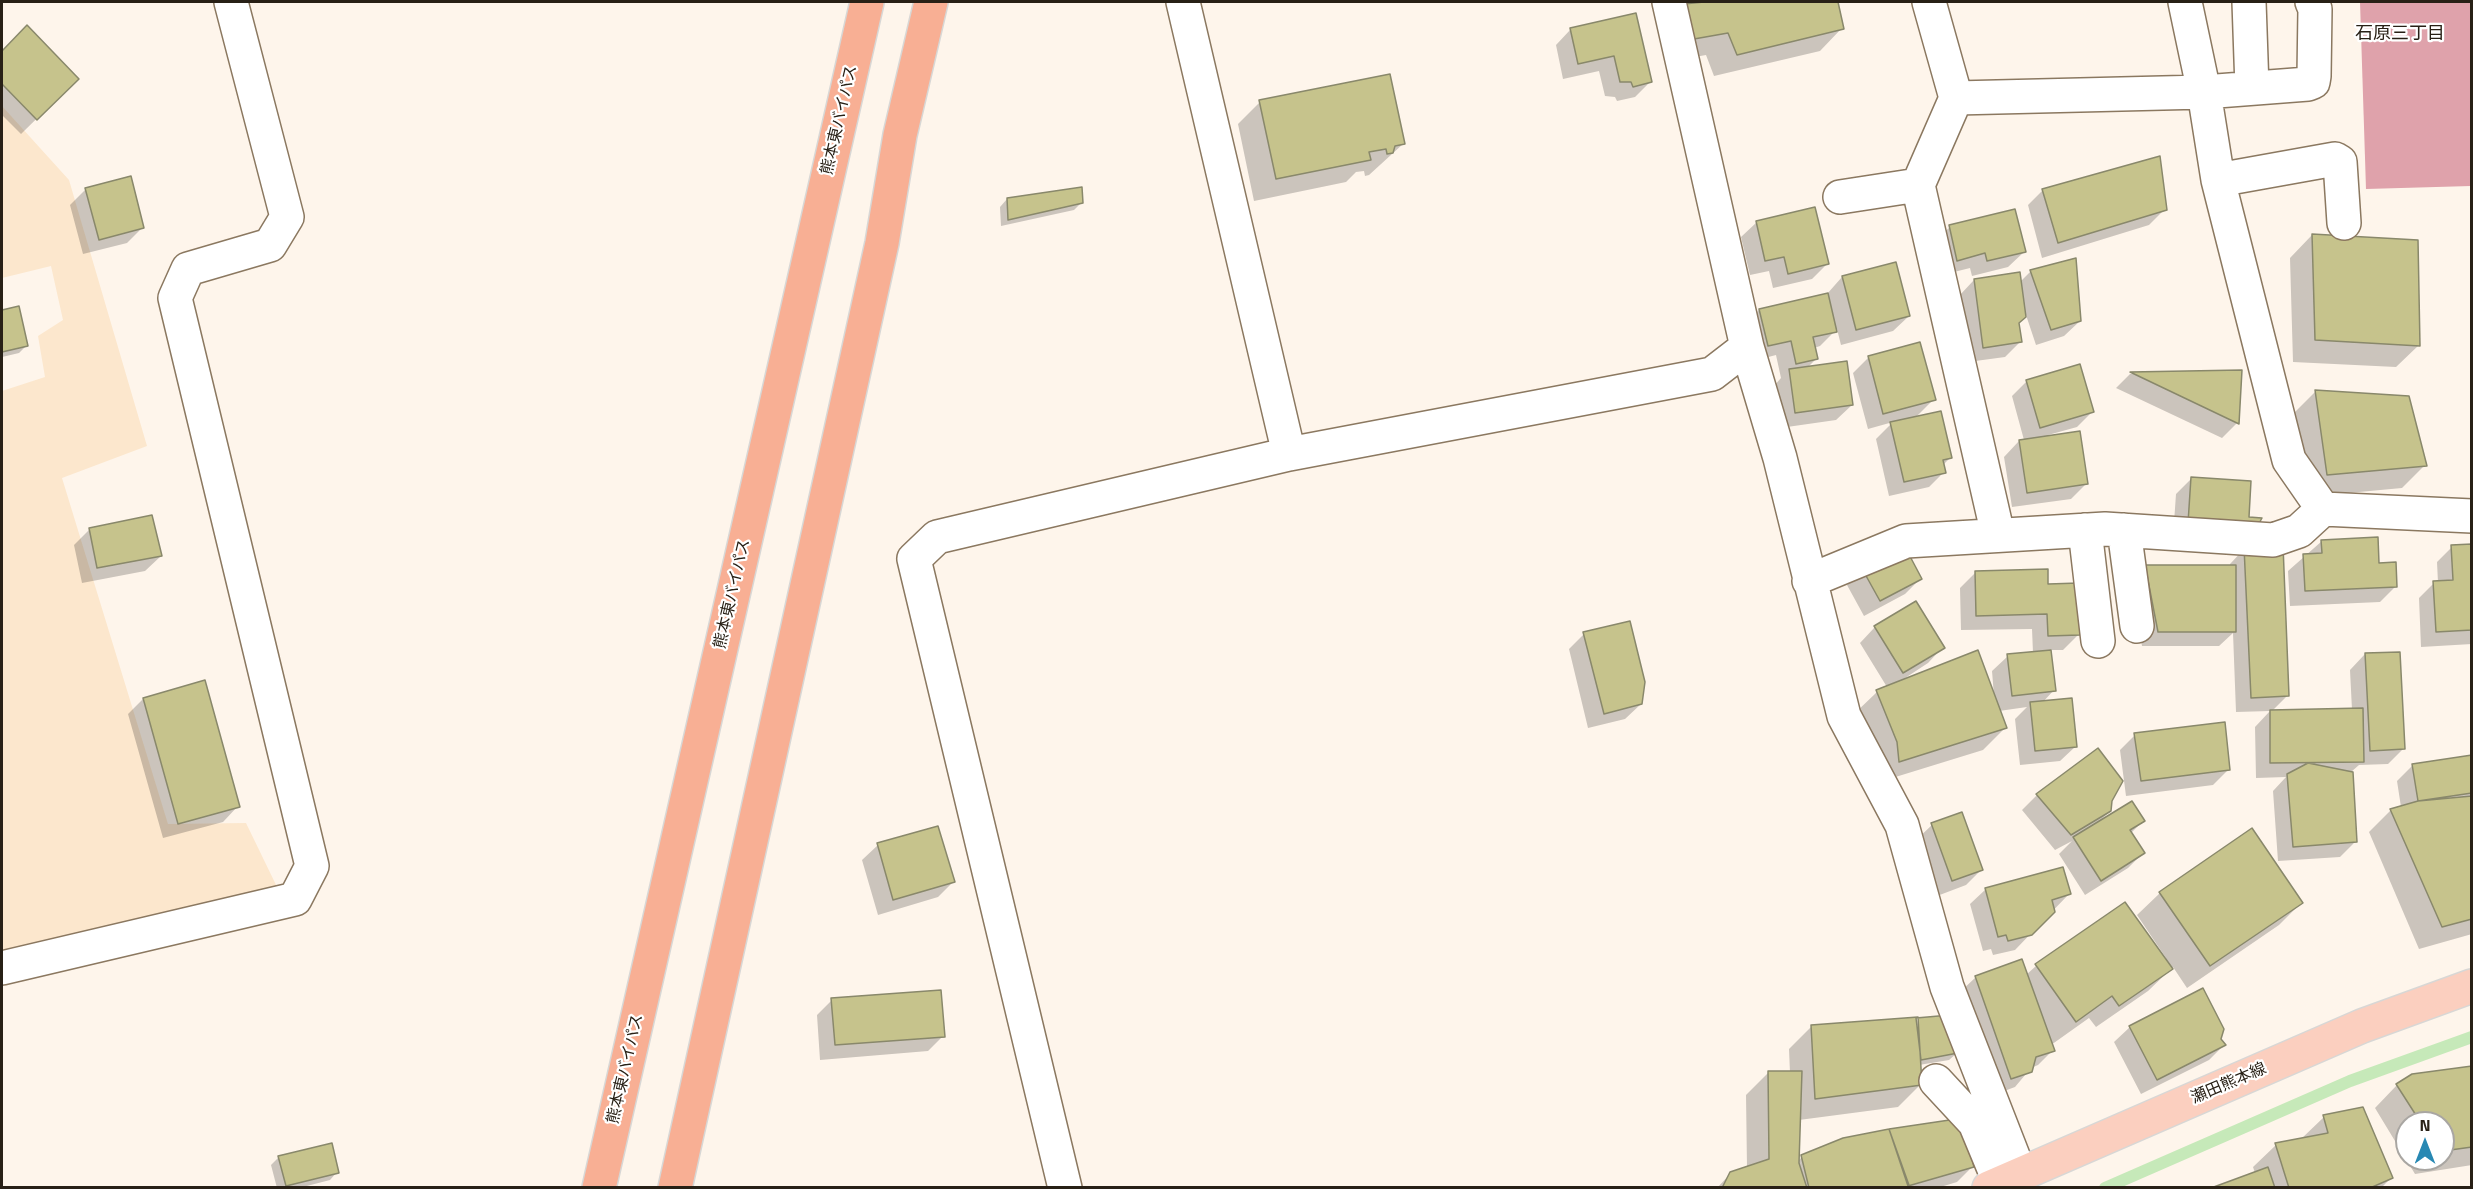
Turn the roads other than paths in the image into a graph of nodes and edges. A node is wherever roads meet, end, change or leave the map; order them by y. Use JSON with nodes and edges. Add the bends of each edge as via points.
{"nodes":[{"id":1,"x":231,"y":2,"type":"edge"},
{"id":2,"x":867,"y":2,"type":"edge"},
{"id":3,"x":931,"y":2,"type":"edge"},
{"id":4,"x":1183,"y":2,"type":"edge"},
{"id":5,"x":1668,"y":2,"type":"edge"},
{"id":6,"x":1929,"y":2,"type":"edge"},
{"id":7,"x":2185,"y":2,"type":"edge"},
{"id":8,"x":2249,"y":2,"type":"edge"},
{"id":9,"x":2312,"y":2,"type":"edge"},
{"id":10,"x":2252,"y":88,"type":"junction"},
{"id":11,"x":2204,"y":92,"type":"junction"},
{"id":12,"x":1956,"y":98,"type":"junction"},
{"id":13,"x":2218,"y":180,"type":"junction"},
{"id":14,"x":1918,"y":185,"type":"junction"},
{"id":15,"x":1840,"y":196,"type":"dead end"},
{"id":16,"x":2344,"y":223,"type":"dead end"},
{"id":17,"x":1747,"y":347,"type":"junction"},
{"id":18,"x":1289,"y":454,"type":"junction"},
{"id":19,"x":2323,"y":509,"type":"junction"},
{"id":20,"x":2472,"y":516,"type":"edge"},
{"id":21,"x":2085,"y":530,"type":"junction"},
{"id":22,"x":2124,"y":530,"type":"junction"},
{"id":23,"x":1998,"y":535,"type":"junction"},
{"id":24,"x":1809,"y":581,"type":"junction"},
{"id":25,"x":2137,"y":626,"type":"dead end"},
{"id":26,"x":2098,"y":641,"type":"dead end"},
{"id":27,"x":2,"y":968,"type":"edge"},
{"id":28,"x":2472,"y":986,"type":"edge"},
{"id":29,"x":1936,"y":1081,"type":"dead end"},
{"id":30,"x":2003,"y":1181,"type":"edge"},
{"id":31,"x":599,"y":1188,"type":"edge"},
{"id":32,"x":675,"y":1188,"type":"edge"},
{"id":33,"x":1065,"y":1188,"type":"edge"}],
"edges":[{"from":1,"to":27,"type":"street","via":[[287,217],[270,245],[188,269],[175,298],[312,866],[295,899]]},
{"from":2,"to":31,"type":"highway","name":"熊本東バイパス"},
{"from":3,"to":32,"type":"highway"},
{"from":4,"to":18,"type":"street"},
{"from":5,"to":17,"type":"street"},
{"from":6,"to":12,"type":"street"},
{"from":7,"to":11,"type":"street"},
{"from":8,"to":10,"type":"street"},
{"from":9,"to":10,"type":"street","via":[[2313,82]]},
{"from":10,"to":11,"type":"street"},
{"from":11,"to":12,"type":"street"},
{"from":11,"to":13,"type":"street"},
{"from":12,"to":14,"type":"street"},
{"from":13,"to":16,"type":"street","via":[[2335,159],[2340,162]]},
{"from":13,"to":19,"type":"street","via":[[2289,460]]},
{"from":14,"to":15,"type":"street"},
{"from":14,"to":23,"type":"street"},
{"from":17,"to":18,"type":"street","via":[[1712,374]]},
{"from":17,"to":24,"type":"street","via":[[1780,459]]},
{"from":18,"to":33,"type":"street","via":[[937,537],[914,559]]},
{"from":19,"to":20,"type":"street"},
{"from":19,"to":22,"type":"street","via":[[2299,531],[2273,540]]},
{"from":21,"to":22,"type":"street"},
{"from":21,"to":23,"type":"street"},
{"from":21,"to":26,"type":"street"},
{"from":22,"to":25,"type":"street"},
{"from":23,"to":24,"type":"street","via":[[1906,541]]},
{"from":24,"to":30,"type":"street","via":[[1844,716],[1902,825]]},
{"from":28,"to":30,"type":"main road","name":"瀬田熊本線","via":[[2362,1026]]},
{"from":29,"to":30,"type":"street","via":[[1975,1123]]}]}
